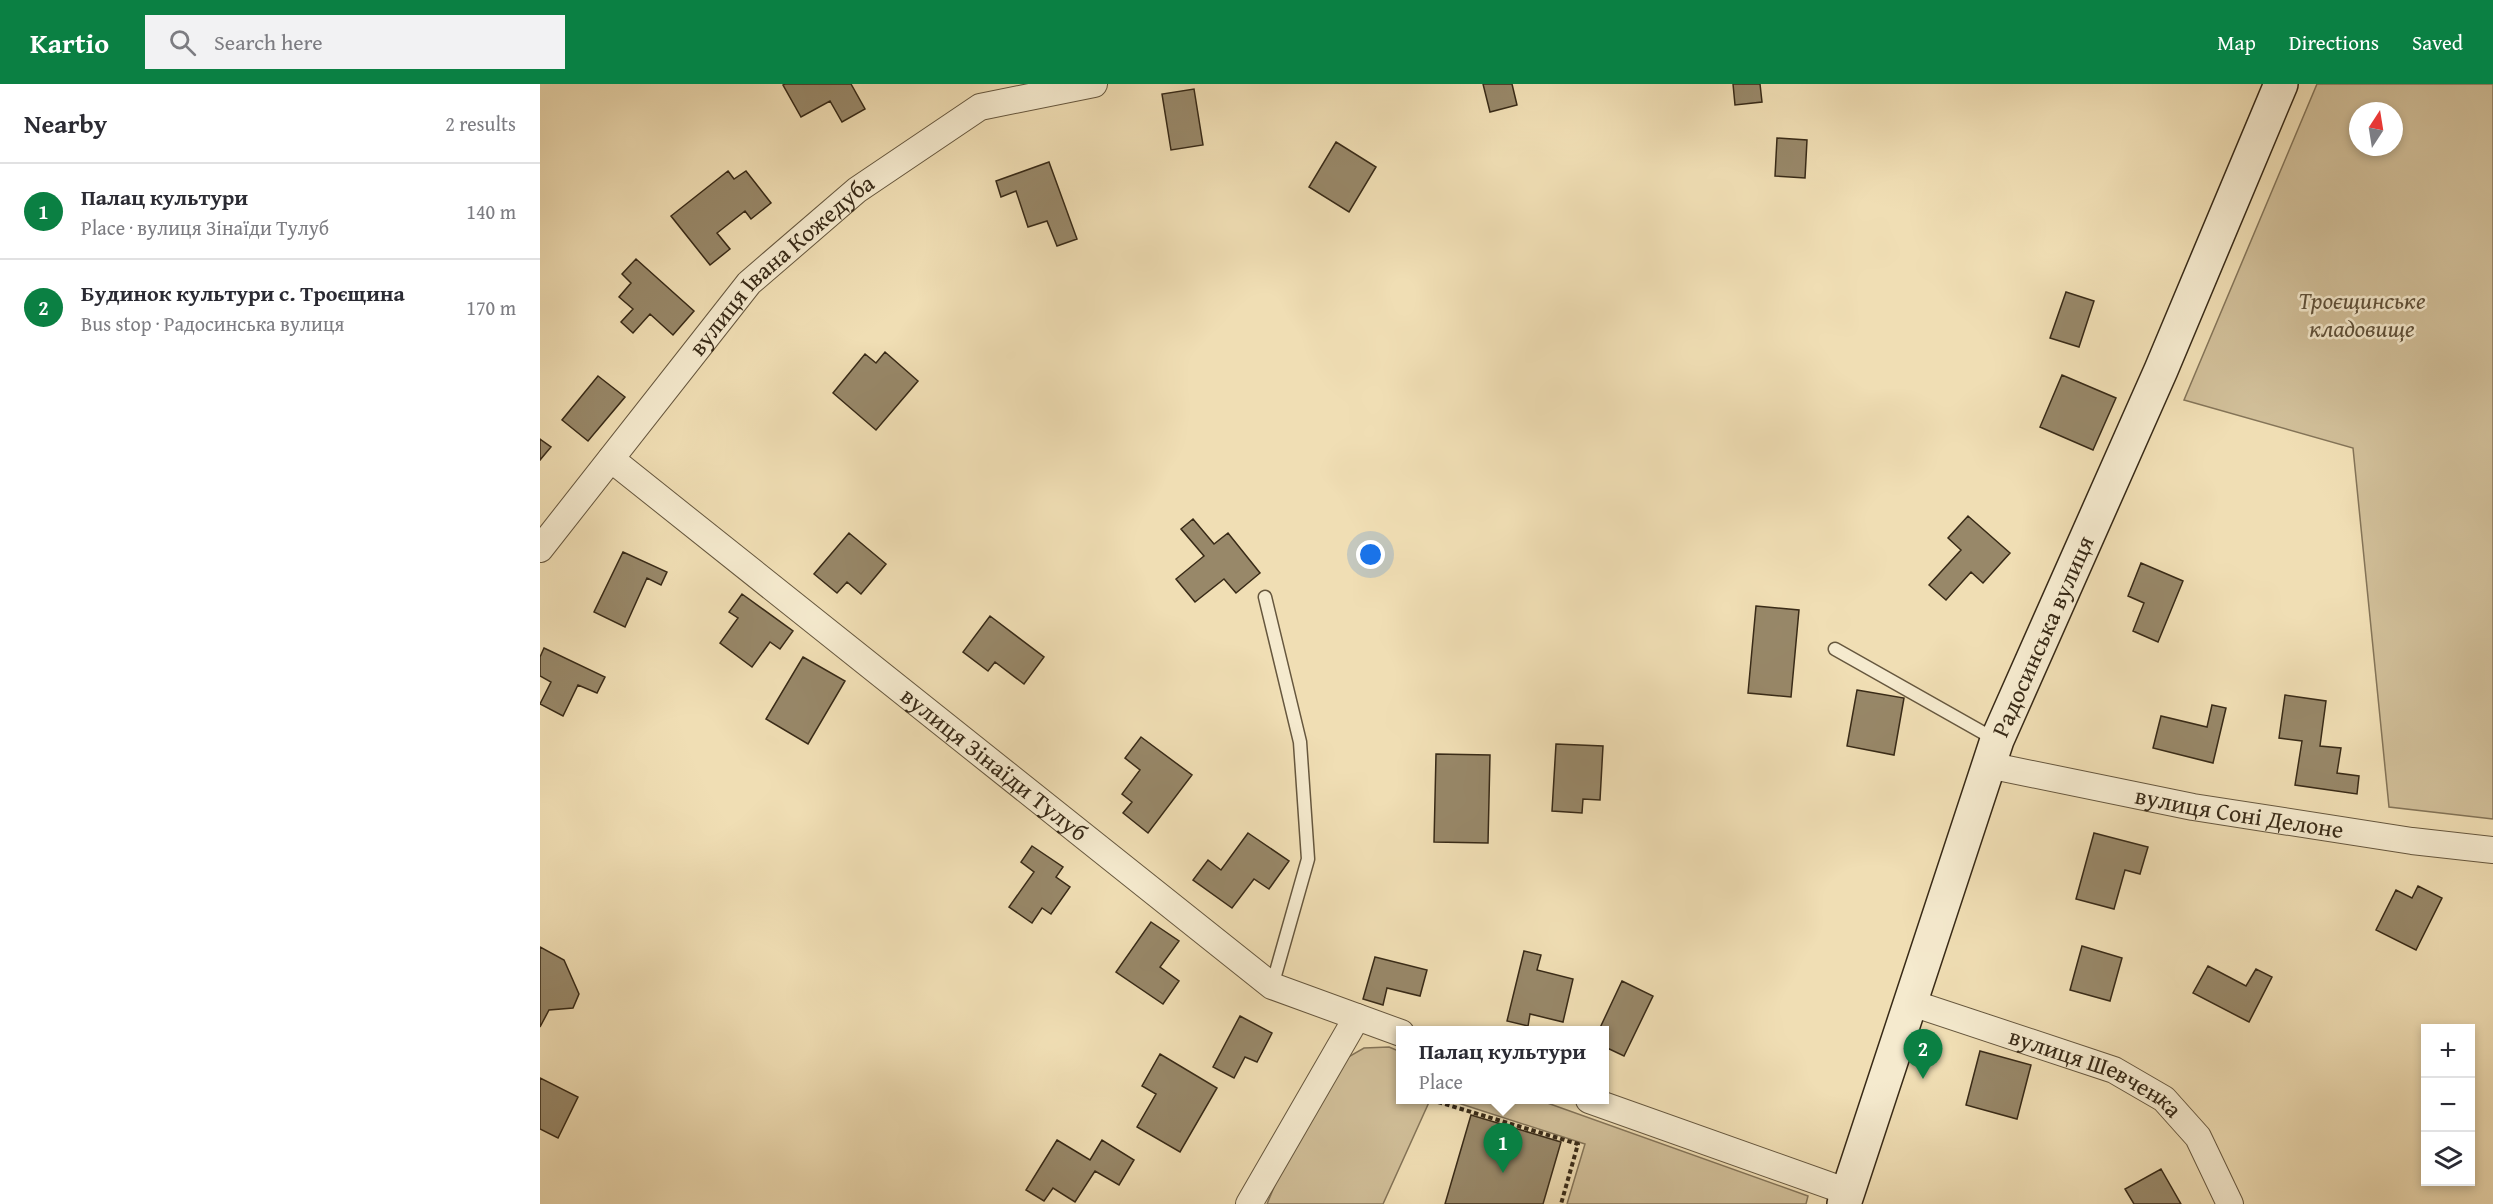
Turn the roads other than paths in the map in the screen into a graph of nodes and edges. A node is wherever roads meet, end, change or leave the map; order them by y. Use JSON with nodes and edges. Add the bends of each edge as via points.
{"nodes":[{"id":1,"x":1094,"y":84,"type":"edge"},
{"id":2,"x":2281,"y":84,"type":"edge"},
{"id":3,"x":611,"y":459,"type":"junction"},
{"id":4,"x":540,"y":547,"type":"edge"},
{"id":5,"x":1265,"y":597,"type":"dead end"},
{"id":6,"x":1835,"y":649,"type":"dead end"},
{"id":7,"x":1992,"y":753,"type":"junction"},
{"id":8,"x":2493,"y":850,"type":"edge"},
{"id":9,"x":1272,"y":986,"type":"junction"},
{"id":10,"x":1909,"y":1002,"type":"junction"},
{"id":11,"x":1357,"y":1017,"type":"junction"},
{"id":12,"x":1396,"y":1030,"type":"edge"},
{"id":13,"x":1599,"y":1104,"type":"edge"},
{"id":14,"x":1846,"y":1198,"type":"edge"},
{"id":15,"x":1249,"y":1204,"type":"edge"},
{"id":16,"x":2230,"y":1204,"type":"edge"}],
"edges":[{"from":1,"to":3,"type":"street","name":"вулиця Івана Кожедуба","via":[[980,106],[857,190],[749,283]]},
{"from":2,"to":7,"type":"street","name":"Радосинська вулиця","via":[[2161,370]]},
{"from":3,"to":4,"type":"street","name":"вулиця Івана Кожедуба"},
{"from":3,"to":9,"type":"street","name":"вулиця Зінаїди Тулуб"},
{"from":5,"to":9,"type":"lane","via":[[1300,742],[1308,859]]},
{"from":6,"to":7,"type":"lane"},
{"from":7,"to":8,"type":"street","name":"вулиця Соні Делоне","via":[[2193,807]]},
{"from":7,"to":10,"type":"street","name":"Радосинська вулиця"},
{"from":9,"to":11,"type":"street","name":"вулиця Зінаїди Тулуб"},
{"from":10,"to":14,"type":"street","name":"Радосинська вулиця"},
{"from":10,"to":16,"type":"street","name":"вулиця Шевченка","via":[[2114,1070],[2164,1099],[2198,1137]]},
{"from":11,"to":12,"type":"street","name":"вулиця Зінаїди Тулуб"},
{"from":11,"to":15,"type":"street"},
{"from":13,"to":14,"type":"street"}]}
